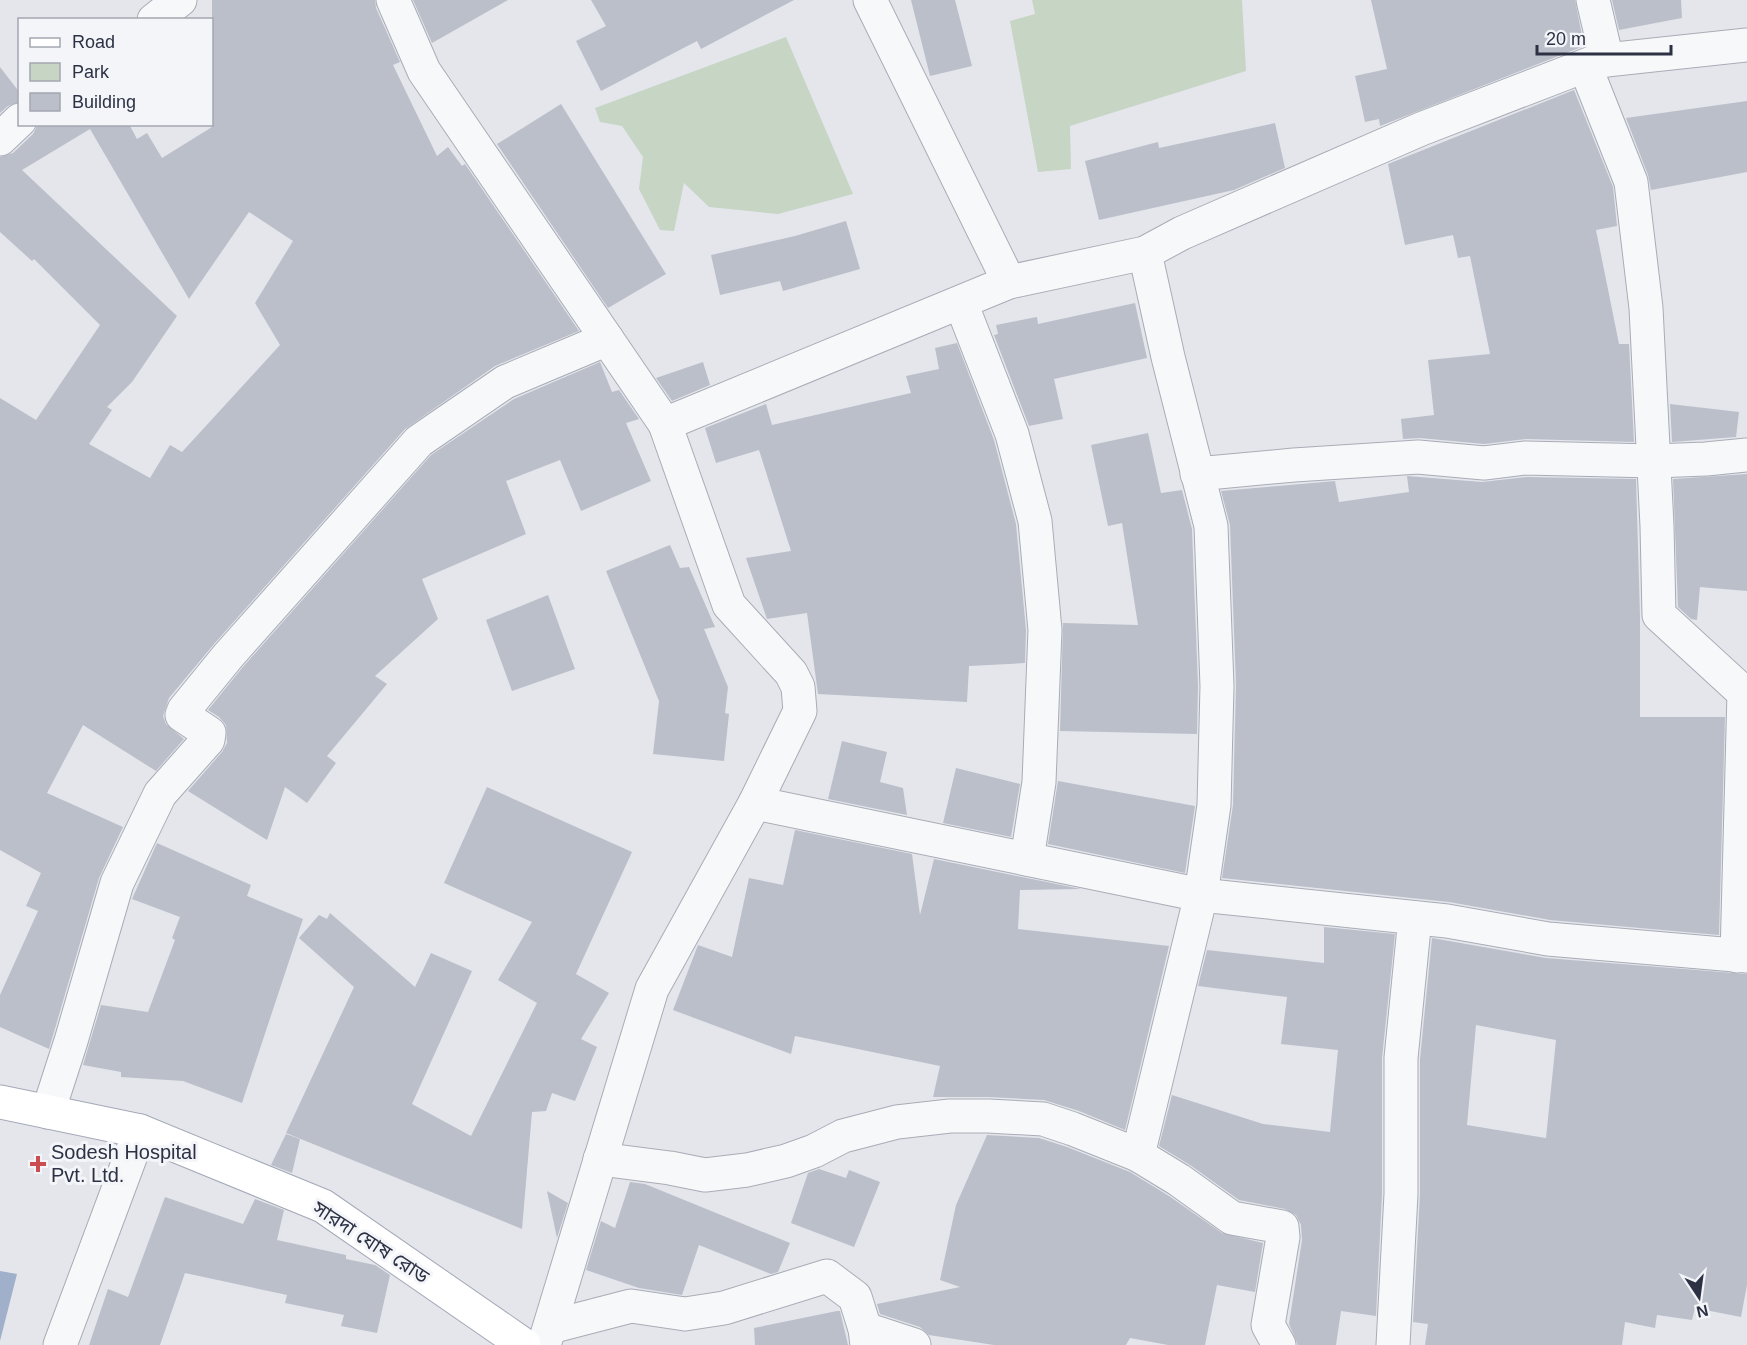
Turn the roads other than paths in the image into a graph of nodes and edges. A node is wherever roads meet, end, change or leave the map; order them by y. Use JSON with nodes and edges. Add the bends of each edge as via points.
{"nodes":[{"id":1,"x":180,"y":0,"type":"edge"},
{"id":2,"x":393,"y":0,"type":"edge"},
{"id":3,"x":870,"y":0,"type":"edge"},
{"id":4,"x":1593,"y":0,"type":"edge"},
{"id":5,"x":157,"y":18,"type":"edge"},
{"id":6,"x":1747,"y":45,"type":"edge"},
{"id":7,"x":1596,"y":63,"type":"junction"},
{"id":8,"x":18,"y":122,"type":"edge"},
{"id":9,"x":0,"y":139,"type":"edge"},
{"id":10,"x":1145,"y":253,"type":"junction"},
{"id":11,"x":1009,"y":282,"type":"junction"},
{"id":12,"x":962,"y":303,"type":"junction"},
{"id":13,"x":607,"y":339,"type":"junction"},
{"id":14,"x":665,"y":424,"type":"junction"},
{"id":15,"x":1747,"y":455,"type":"edge"},
{"id":16,"x":1654,"y":460,"type":"junction"},
{"id":17,"x":1197,"y":474,"type":"junction"},
{"id":18,"x":755,"y":804,"type":"junction"},
{"id":19,"x":1027,"y":859,"type":"junction"},
{"id":20,"x":1201,"y":895,"type":"junction"},
{"id":21,"x":1415,"y":918,"type":"junction"},
{"id":22,"x":1742,"y":956,"type":"edge"},
{"id":23,"x":0,"y":1102,"type":"edge"},
{"id":24,"x":48,"y":1112,"type":"junction"},
{"id":25,"x":140,"y":1131,"type":"junction"},
{"id":26,"x":1138,"y":1155,"type":"junction"},
{"id":27,"x":600,"y":1159,"type":"junction"},
{"id":28,"x":866,"y":1337,"type":"edge"},
{"id":29,"x":539,"y":1339,"type":"edge"},
{"id":30,"x":60,"y":1345,"type":"edge"},
{"id":31,"x":914,"y":1345,"type":"edge"},
{"id":32,"x":1279,"y":1345,"type":"edge"},
{"id":33,"x":1393,"y":1345,"type":"edge"}],
"edges":[{"from":1,"to":5,"type":"street"},
{"from":2,"to":13,"type":"street","via":[[424,71]]},
{"from":3,"to":11,"type":"street"},
{"from":4,"to":7,"type":"street"},
{"from":6,"to":7,"type":"street"},
{"from":7,"to":10,"type":"street","via":[[1421,129],[1182,233]]},
{"from":7,"to":16,"type":"street","via":[[1631,182],[1646,308]]},
{"from":8,"to":9,"type":"street"},
{"from":10,"to":11,"type":"street"},
{"from":10,"to":17,"type":"street"},
{"from":11,"to":12,"type":"street"},
{"from":12,"to":14,"type":"street"},
{"from":12,"to":19,"type":"street","via":[[1012,434],[1035,521],[1045,630],[1039,782]]},
{"from":13,"to":14,"type":"street"},
{"from":13,"to":24,"type":"street","via":[[505,382],[419,441],[184,710],[182,715],[208,733],[208,740],[160,794],[117,883]]},
{"from":14,"to":18,"type":"street","via":[[729,605],[791,673],[798,687],[800,711]]},
{"from":15,"to":16,"type":"street"},
{"from":16,"to":17,"type":"street","via":[[1527,458],[1484,463],[1418,457]]},
{"from":16,"to":22,"type":"street","via":[[1659,615],[1744,693]]},
{"from":17,"to":20,"type":"street","via":[[1211,526],[1217,686],[1214,805]]},
{"from":18,"to":19,"type":"street"},
{"from":18,"to":27,"type":"street","via":[[652,989]]},
{"from":19,"to":20,"type":"street"},
{"from":20,"to":21,"type":"street"},
{"from":20,"to":26,"type":"street"},
{"from":21,"to":22,"type":"street","via":[[1548,939]]},
{"from":21,"to":33,"type":"street","via":[[1401,1058],[1401,1194]]},
{"from":23,"to":24,"type":"main road","name":"সারদা ঘোষ রোড"},
{"from":24,"to":25,"type":"main road","name":"সারদা ঘোষ রোড"},
{"from":25,"to":29,"type":"main road","name":"সারদা ঘোষ রোড","via":[[323,1206]]},
{"from":25,"to":30,"type":"street"},
{"from":26,"to":27,"type":"street","via":[[1043,1119],[950,1116],[897,1122],[843,1136],[786,1161],[747,1170],[705,1175]]},
{"from":26,"to":32,"type":"street","via":[[1232,1218],[1282,1227],[1268,1325]]},
{"from":27,"to":29,"type":"street"},
{"from":28,"to":29,"type":"street","via":[[855,1297],[827,1276],[724,1308],[685,1314],[631,1306]]},
{"from":28,"to":31,"type":"street"}]}
